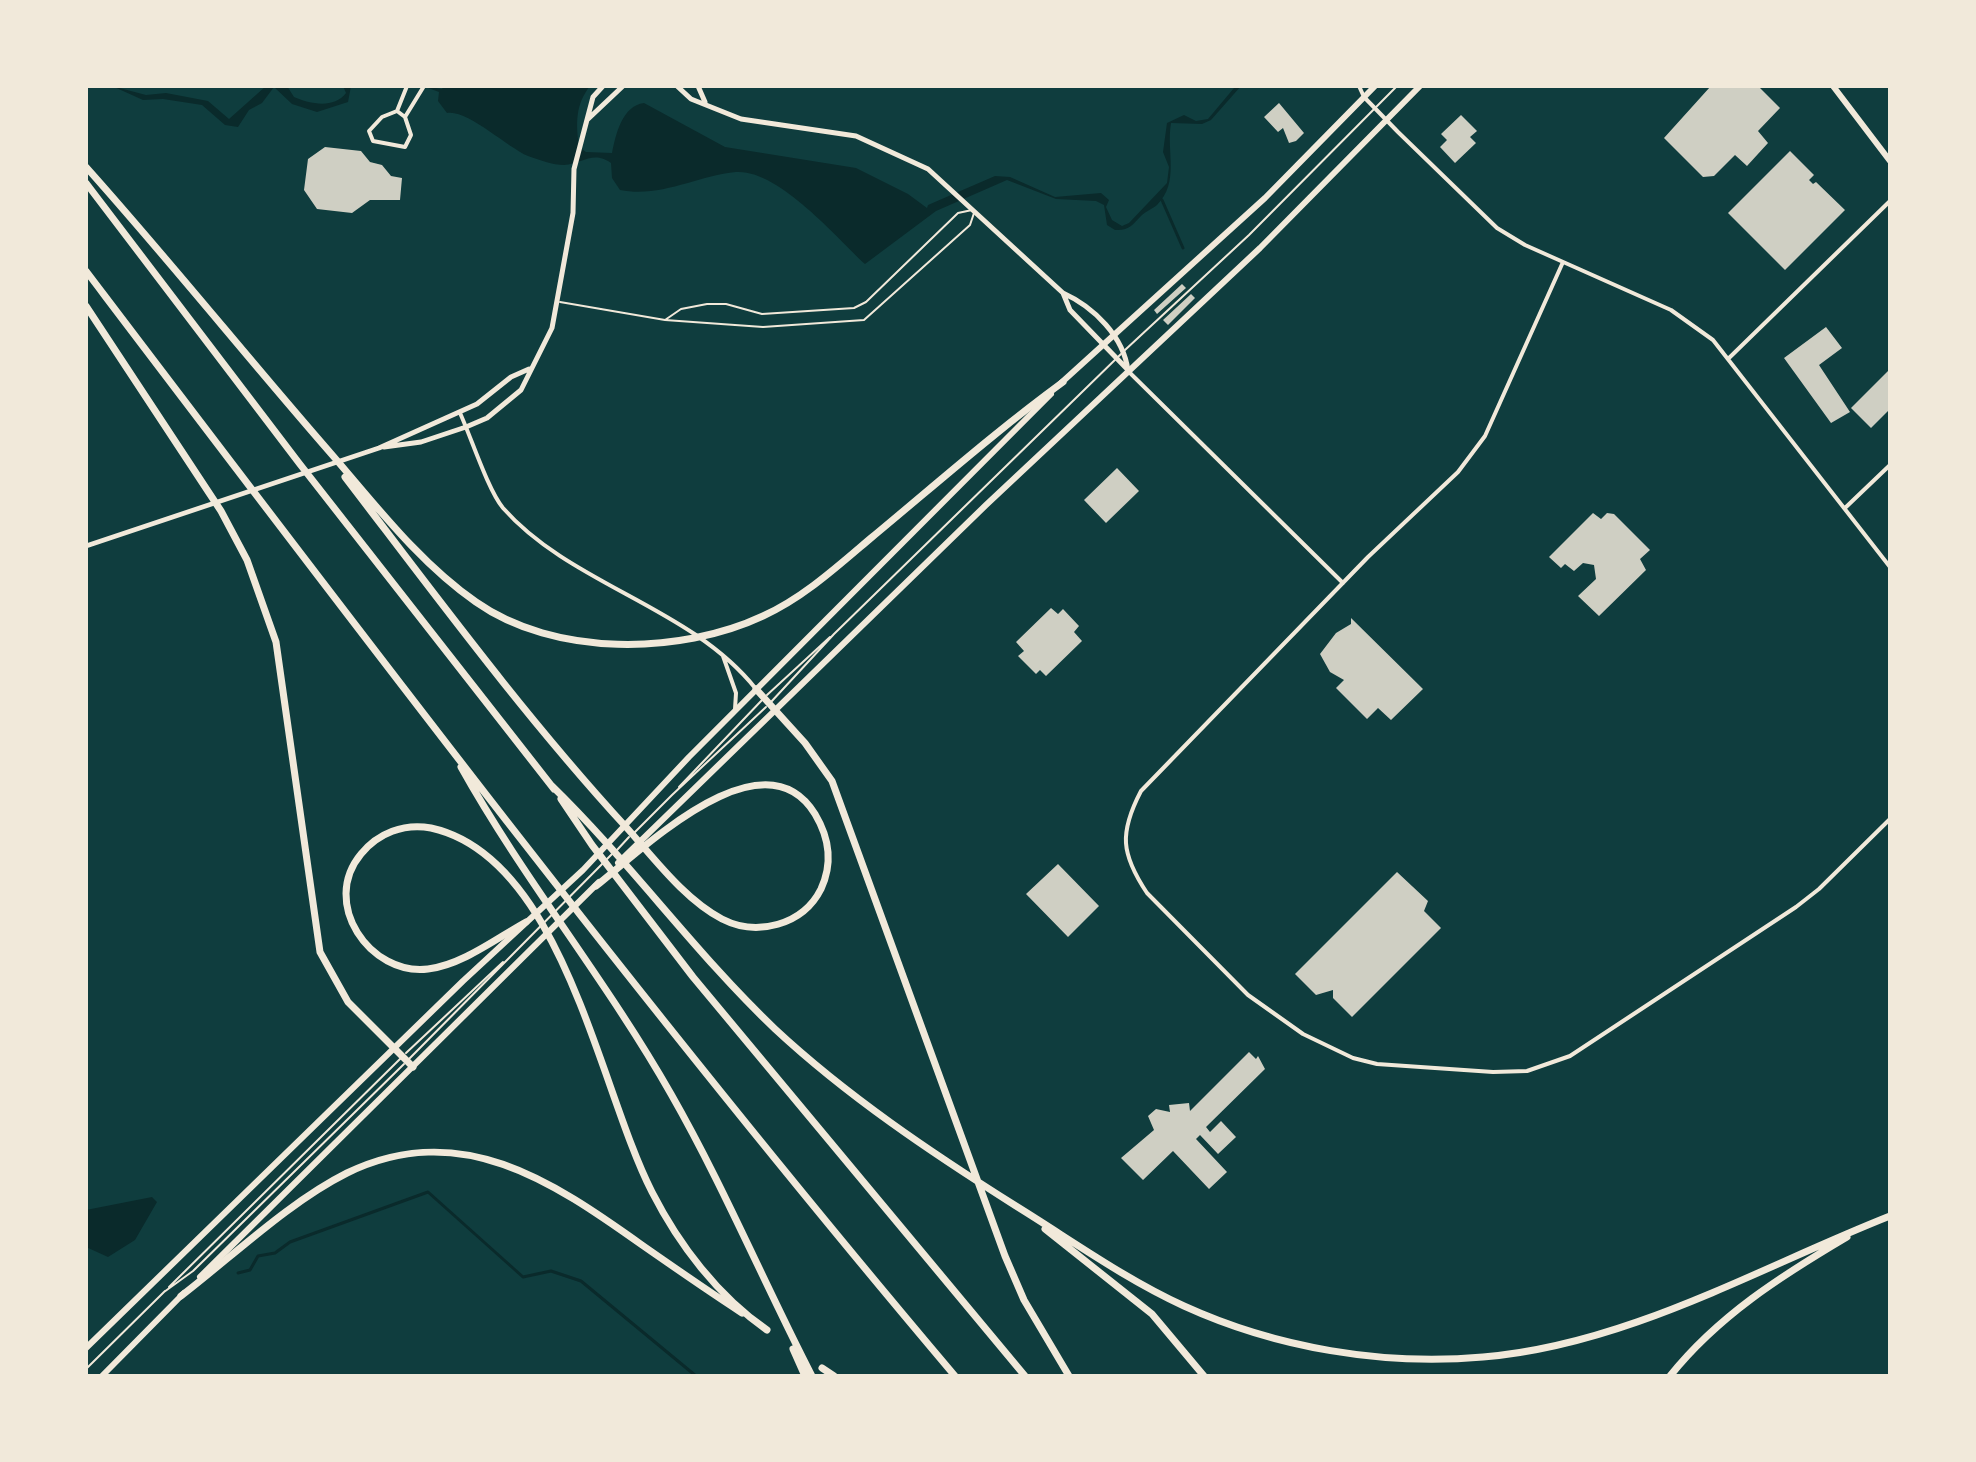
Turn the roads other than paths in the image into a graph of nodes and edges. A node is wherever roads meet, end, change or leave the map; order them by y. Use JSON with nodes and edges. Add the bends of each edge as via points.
{"nodes":[{"id":1,"x":407,"y":86,"type":"edge"},
{"id":2,"x":424,"y":86,"type":"edge"},
{"id":3,"x":603,"y":86,"type":"edge"},
{"id":4,"x":623,"y":86,"type":"edge"},
{"id":5,"x":677,"y":86,"type":"edge"},
{"id":6,"x":698,"y":86,"type":"edge"},
{"id":7,"x":1359,"y":86,"type":"edge"},
{"id":8,"x":1375,"y":86,"type":"edge"},
{"id":9,"x":1397,"y":86,"type":"edge"},
{"id":10,"x":1420,"y":86,"type":"edge"},
{"id":11,"x":1833,"y":86,"type":"edge"},
{"id":12,"x":1364,"y":97,"type":"junction"},
{"id":13,"x":706,"y":102,"type":"junction"},
{"id":14,"x":1375,"y":108,"type":"junction"},
{"id":15,"x":397,"y":111,"type":"junction"},
{"id":16,"x":405,"y":117,"type":"junction"},
{"id":17,"x":586,"y":121,"type":"junction"},
{"id":18,"x":1387,"y":121,"type":"junction"},
{"id":19,"x":1890,"y":161,"type":"edge"},
{"id":20,"x":86,"y":167,"type":"edge"},
{"id":21,"x":86,"y":183,"type":"edge"},
{"id":22,"x":1890,"y":201,"type":"edge"},
{"id":23,"x":975,"y":210,"type":"junction"},
{"id":24,"x":1563,"y":262,"type":"junction"},
{"id":25,"x":86,"y":271,"type":"edge"},
{"id":26,"x":1063,"y":293,"type":"junction"},
{"id":27,"x":558,"y":302,"type":"junction"},
{"id":28,"x":86,"y":306,"type":"edge"},
{"id":29,"x":665,"y":320,"type":"junction"},
{"id":30,"x":1114,"y":335,"type":"junction"},
{"id":31,"x":1102,"y":345,"type":"junction"},
{"id":32,"x":1126,"y":350,"type":"junction"},
{"id":33,"x":1729,"y":358,"type":"junction"},
{"id":34,"x":1115,"y":359,"type":"junction"},
{"id":35,"x":529,"y":369,"type":"junction"},
{"id":36,"x":1128,"y":371,"type":"junction"},
{"id":37,"x":1063,"y":382,"type":"junction"},
{"id":38,"x":460,"y":413,"type":"junction"},
{"id":39,"x":302,"y":421,"type":"junction"},
{"id":40,"x":466,"y":427,"type":"junction"},
{"id":41,"x":379,"y":448,"type":"junction"},
{"id":42,"x":1890,"y":465,"type":"edge"},
{"id":43,"x":1845,"y":508,"type":"junction"},
{"id":44,"x":86,"y":546,"type":"edge"},
{"id":45,"x":1890,"y":567,"type":"edge"},
{"id":46,"x":1343,"y":584,"type":"junction"},
{"id":47,"x":834,"y":634,"type":"junction"},
{"id":48,"x":722,"y":654,"type":"junction"},
{"id":49,"x":756,"y":689,"type":"junction"},
{"id":50,"x":769,"y":704,"type":"junction"},
{"id":51,"x":735,"y":711,"type":"junction"},
{"id":52,"x":448,"y":744,"type":"junction"},
{"id":53,"x":552,"y":786,"type":"junction"},
{"id":54,"x":672,"y":795,"type":"junction"},
{"id":55,"x":1890,"y":819,"type":"edge"},
{"id":56,"x":596,"y":886,"type":"junction"},
{"id":57,"x":526,"y":922,"type":"junction"},
{"id":58,"x":512,"y":954,"type":"junction"},
{"id":59,"x":393,"y":1049,"type":"junction"},
{"id":60,"x":407,"y":1062,"type":"junction"},
{"id":61,"x":1005,"y":1199,"type":"junction"},
{"id":62,"x":1890,"y":1216,"type":"edge"},
{"id":63,"x":1873,"y":1222,"type":"junction"},
{"id":64,"x":164,"y":1292,"type":"junction"},
{"id":65,"x":181,"y":1296,"type":"junction"},
{"id":66,"x":772,"y":1299,"type":"junction"},
{"id":67,"x":86,"y":1348,"type":"edge"},
{"id":68,"x":822,"y":1368,"type":"dead end"},
{"id":69,"x":86,"y":1369,"type":"edge"},
{"id":70,"x":102,"y":1376,"type":"edge"},
{"id":71,"x":805,"y":1376,"type":"edge"},
{"id":72,"x":812,"y":1376,"type":"edge"},
{"id":73,"x":834,"y":1376,"type":"edge"},
{"id":74,"x":955,"y":1376,"type":"edge"},
{"id":75,"x":1025,"y":1376,"type":"edge"},
{"id":76,"x":1069,"y":1376,"type":"edge"},
{"id":77,"x":1204,"y":1376,"type":"edge"},
{"id":78,"x":1670,"y":1376,"type":"edge"}],
"edges":[{"from":1,"to":15,"type":"street"},
{"from":2,"to":16,"type":"street"},
{"from":3,"to":17,"type":"street","via":[[593,97]]},
{"from":4,"to":17,"type":"street"},
{"from":5,"to":13,"type":"street","via":[[691,99]]},
{"from":6,"to":13,"type":"street"},
{"from":7,"to":12,"type":"street"},
{"from":8,"to":12,"type":"main road"},
{"from":9,"to":14,"type":"lane"},
{"from":10,"to":18,"type":"main road"},
{"from":11,"to":19,"type":"main road"},
{"from":12,"to":14,"type":"street"},
{"from":12,"to":30,"type":"main road","via":[[1265,198]]},
{"from":13,"to":23,"type":"street","via":[[741,119],[868,140],[928,169]]},
{"from":14,"to":18,"type":"street"},
{"from":14,"to":32,"type":"lane"},
{"from":15,"to":16,"type":"street"},
{"from":15,"to":16,"type":"street","via":[[369,131],[373,141],[405,147],[411,135]]},
{"from":17,"to":27,"type":"street","via":[[574,169],[573,213]]},
{"from":18,"to":24,"type":"street","via":[[1497,228]]},
{"from":18,"to":36,"type":"main road"},
{"from":20,"to":39,"type":"highway"},
{"from":21,"to":53,"type":"highway"},
{"from":22,"to":33,"type":"street"},
{"from":23,"to":26,"type":"street"},
{"from":23,"to":29,"type":"lane","via":[[958,213],[854,308],[762,314],[707,304],[681,309]]},
{"from":23,"to":29,"type":"lane","via":[[970,225],[864,320],[763,327]]},
{"from":24,"to":33,"type":"street","via":[[1674,312]]},
{"from":24,"to":46,"type":"street","via":[[1485,436],[1458,472]]},
{"from":25,"to":52,"type":"highway"},
{"from":26,"to":30,"type":"street","via":[[1080,301]]},
{"from":26,"to":31,"type":"street","via":[[1070,310]]},
{"from":27,"to":29,"type":"lane"},
{"from":27,"to":35,"type":"street","via":[[552,328]]},
{"from":28,"to":59,"type":"highway","via":[[221,511],[264,600],[279,656],[320,952],[348,1002]]},
{"from":30,"to":31,"type":"main road"},
{"from":30,"to":32,"type":"street"},
{"from":31,"to":34,"type":"street"},
{"from":31,"to":37,"type":"main road"},
{"from":32,"to":34,"type":"lane"},
{"from":32,"to":36,"type":"street"},
{"from":33,"to":43,"type":"street"},
{"from":34,"to":36,"type":"street"},
{"from":34,"to":47,"type":"lane"},
{"from":35,"to":38,"type":"street"},
{"from":35,"to":40,"type":"street","via":[[521,390],[487,418]]},
{"from":36,"to":46,"type":"street"},
{"from":36,"to":50,"type":"main road"},
{"from":37,"to":39,"type":"highway","via":[[987,438],[821,579],[766,615],[666,643],[601,645],[543,632],[478,604],[433,566]]},
{"from":37,"to":49,"type":"main road"},
{"from":38,"to":40,"type":"street"},
{"from":38,"to":41,"type":"street"},
{"from":39,"to":56,"type":"highway","via":[[544,734],[617,818],[657,862],[709,910],[749,928],[777,925],[806,910],[828,874],[827,837],[817,817],[794,794],[769,785],[745,785],[716,796],[681,820]]},
{"from":40,"to":41,"type":"street","via":[[421,442]]},
{"from":40,"to":48,"type":"street","via":[[501,506],[541,544]]},
{"from":41,"to":44,"type":"street"},
{"from":42,"to":43,"type":"street"},
{"from":43,"to":45,"type":"street"},
{"from":46,"to":55,"type":"street","via":[[1157,771],[1132,807],[1124,840],[1135,876],[1147,893],[1248,995],[1303,1034],[1353,1058],[1401,1068],[1496,1072],[1527,1071],[1570,1056],[1796,907]]},
{"from":47,"to":50,"type":"lane"},
{"from":47,"to":50,"type":"lane"},
{"from":48,"to":49,"type":"street"},
{"from":48,"to":51,"type":"street","via":[[737,700]]},
{"from":49,"to":50,"type":"highway"},
{"from":49,"to":51,"type":"main road"},
{"from":50,"to":54,"type":"lane"},
{"from":50,"to":54,"type":"lane"},
{"from":50,"to":56,"type":"main road"},
{"from":50,"to":76,"type":"highway","via":[[832,781],[1005,1256]]},
{"from":51,"to":57,"type":"main road"},
{"from":52,"to":66,"type":"highway","via":[[500,836],[671,1094]]},
{"from":52,"to":74,"type":"highway"},
{"from":53,"to":61,"type":"highway","via":[[603,835],[683,933],[775,1028],[839,1082]]},
{"from":53,"to":75,"type":"highway","via":[[693,977]]},
{"from":54,"to":58,"type":"lane"},
{"from":56,"to":60,"type":"main road"},
{"from":57,"to":59,"type":"main road"},
{"from":57,"to":65,"type":"highway","via":[[447,965],[406,970],[369,949],[355,929],[347,896],[349,877],[359,855],[374,841],[392,830],[418,826],[472,845],[497,865],[554,945],[652,1194],[684,1248],[764,1328],[571,1194],[526,1171],[444,1152],[406,1154],[348,1173]]},
{"from":58,"to":60,"type":"lane"},
{"from":58,"to":60,"type":"lane"},
{"from":59,"to":60,"type":"highway"},
{"from":59,"to":67,"type":"main road"},
{"from":60,"to":64,"type":"lane"},
{"from":60,"to":64,"type":"lane","via":[[193,1271]]},
{"from":60,"to":65,"type":"main road"},
{"from":61,"to":63,"type":"highway","via":[[1197,1311],[1275,1338],[1341,1353],[1419,1360],[1486,1357],[1596,1335]]},
{"from":61,"to":77,"type":"highway","via":[[1152,1314]]},
{"from":62,"to":63,"type":"highway"},
{"from":63,"to":78,"type":"highway","via":[[1770,1282]]},
{"from":64,"to":69,"type":"lane"},
{"from":65,"to":70,"type":"main road"},
{"from":66,"to":71,"type":"highway"},
{"from":66,"to":72,"type":"highway"},
{"from":68,"to":73,"type":"highway"}]}
